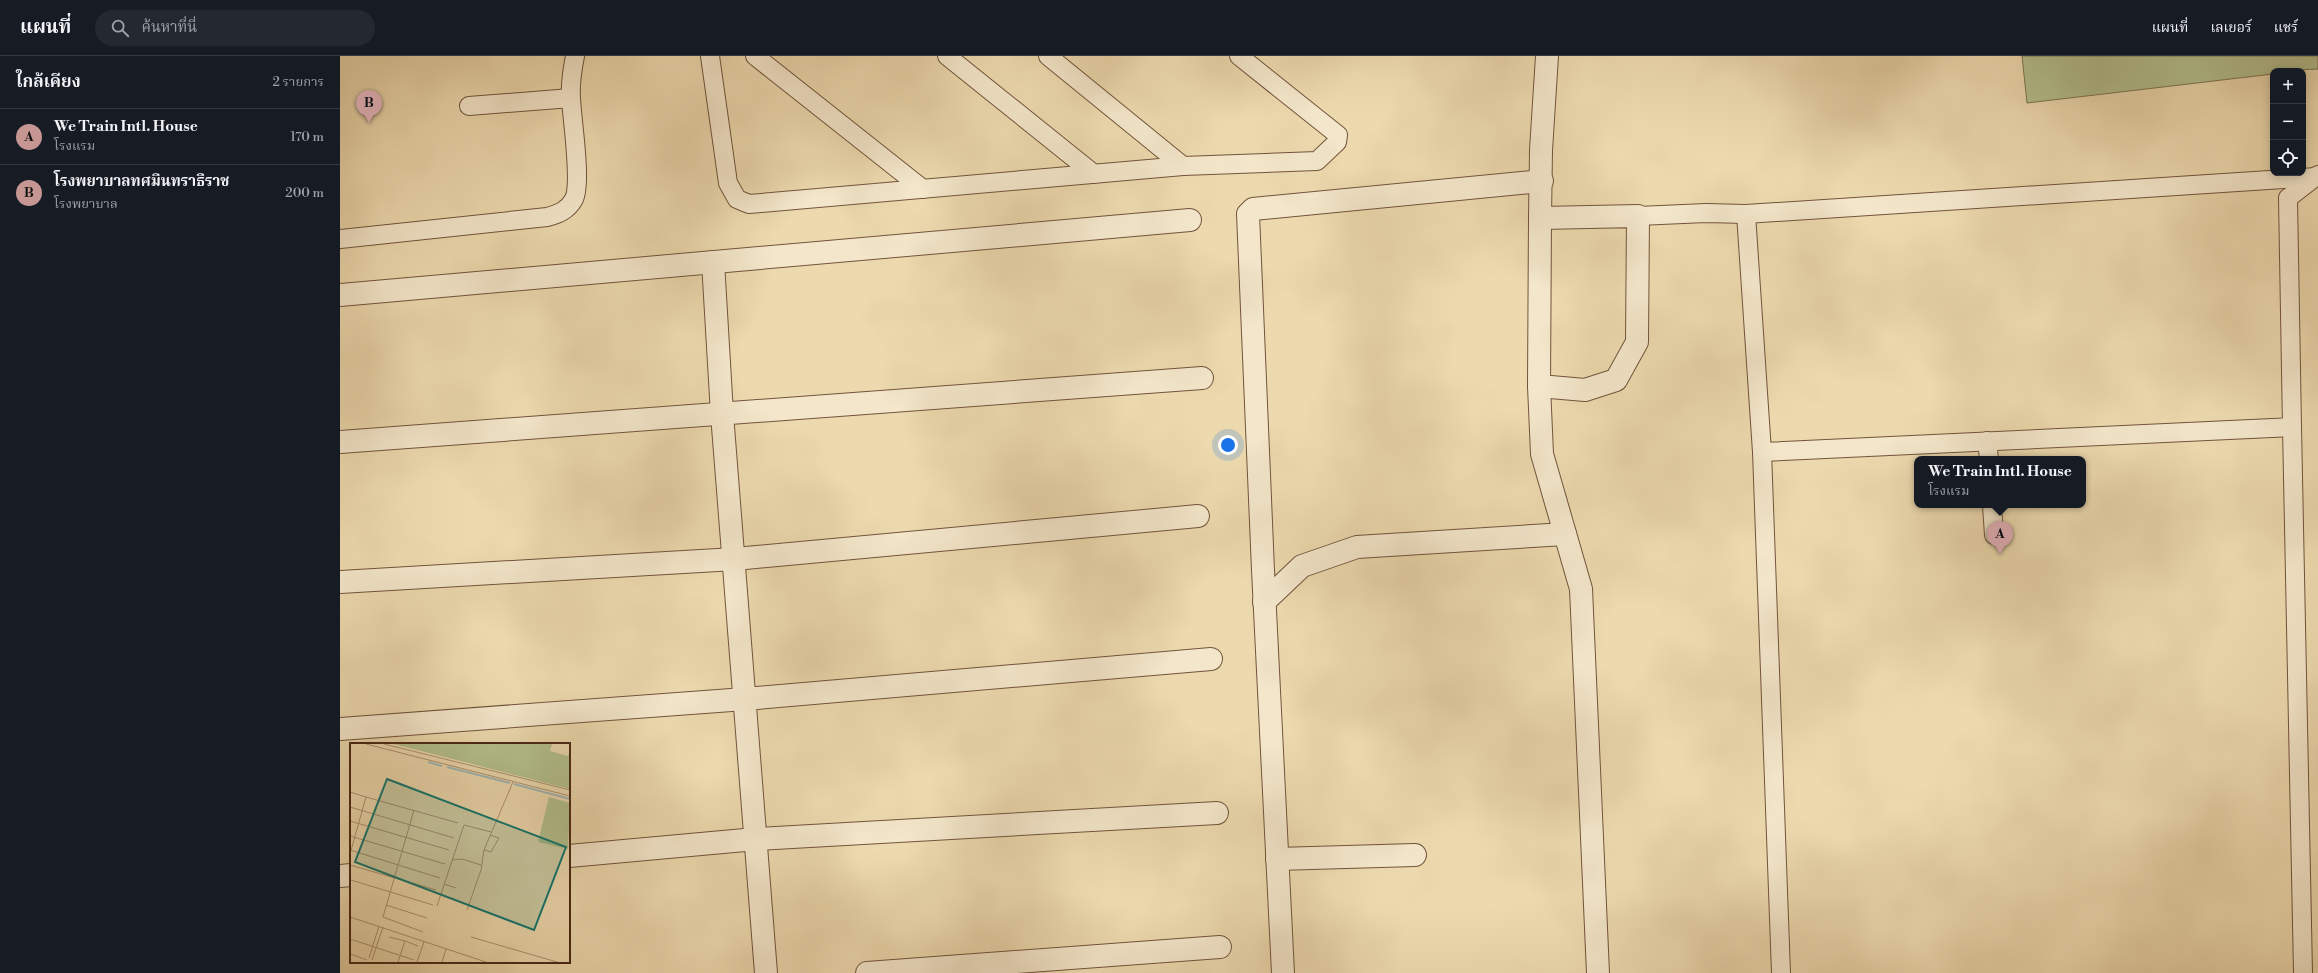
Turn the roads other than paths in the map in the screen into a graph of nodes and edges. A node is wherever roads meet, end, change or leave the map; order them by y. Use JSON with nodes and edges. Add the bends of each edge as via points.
{"nodes":[{"id":1,"x":575,"y":56,"type":"edge"},
{"id":2,"x":710,"y":56,"type":"edge"},
{"id":3,"x":754,"y":56,"type":"edge"},
{"id":4,"x":947,"y":56,"type":"edge"},
{"id":5,"x":1048,"y":56,"type":"edge"},
{"id":6,"x":1239,"y":56,"type":"edge"},
{"id":7,"x":1547,"y":56,"type":"edge"},
{"id":8,"x":571,"y":98,"type":"junction"},
{"id":9,"x":469,"y":106,"type":"dead end"},
{"id":10,"x":1183,"y":166,"type":"junction"},
{"id":11,"x":1094,"y":174,"type":"junction"},
{"id":12,"x":2317,"y":176,"type":"edge"},
{"id":13,"x":1542,"y":181,"type":"junction"},
{"id":14,"x":923,"y":189,"type":"junction"},
{"id":15,"x":1746,"y":214,"type":"junction"},
{"id":16,"x":1638,"y":216,"type":"junction"},
{"id":17,"x":1540,"y":218,"type":"junction"},
{"id":18,"x":1190,"y":220,"type":"dead end"},
{"id":19,"x":340,"y":239,"type":"edge"},
{"id":20,"x":713,"y":262,"type":"junction"},
{"id":21,"x":340,"y":295,"type":"edge"},
{"id":22,"x":1202,"y":378,"type":"dead end"},
{"id":23,"x":1539,"y":386,"type":"junction"},
{"id":24,"x":722,"y":414,"type":"junction"},
{"id":25,"x":2292,"y":427,"type":"junction"},
{"id":26,"x":1987,"y":441,"type":"junction"},
{"id":27,"x":340,"y":442,"type":"edge"},
{"id":28,"x":1762,"y":452,"type":"junction"},
{"id":29,"x":1989,"y":456,"type":"edge"},
{"id":30,"x":1992,"y":508,"type":"edge"},
{"id":31,"x":1198,"y":516,"type":"dead end"},
{"id":32,"x":1565,"y":534,"type":"junction"},
{"id":33,"x":1994,"y":535,"type":"dead end"},
{"id":34,"x":735,"y":559,"type":"junction"},
{"id":35,"x":340,"y":582,"type":"edge"},
{"id":36,"x":1264,"y":602,"type":"junction"},
{"id":37,"x":1211,"y":659,"type":"dead end"},
{"id":38,"x":745,"y":699,"type":"junction"},
{"id":39,"x":340,"y":730,"type":"edge"},
{"id":40,"x":1217,"y":813,"type":"dead end"},
{"id":41,"x":756,"y":840,"type":"junction"},
{"id":42,"x":1415,"y":855,"type":"dead end"},
{"id":43,"x":570,"y":856,"type":"edge"},
{"id":44,"x":1278,"y":860,"type":"junction"},
{"id":45,"x":350,"y":875,"type":"edge"},
{"id":46,"x":340,"y":876,"type":"edge"},
{"id":47,"x":1220,"y":947,"type":"dead end"},
{"id":48,"x":766,"y":973,"type":"edge"},
{"id":49,"x":867,"y":973,"type":"edge"},
{"id":50,"x":1283,"y":973,"type":"edge"},
{"id":51,"x":1598,"y":973,"type":"edge"},
{"id":52,"x":1781,"y":973,"type":"edge"},
{"id":53,"x":2303,"y":973,"type":"edge"}],
"edges":[{"from":1,"to":8,"type":"lane","via":[[571,76]]},
{"from":2,"to":14,"type":"lane","via":[[728,183],[737,198],[749,204]]},
{"from":3,"to":14,"type":"lane"},
{"from":4,"to":11,"type":"lane"},
{"from":5,"to":10,"type":"lane"},
{"from":6,"to":10,"type":"lane","via":[[1338,135],[1337,142],[1316,161]]},
{"from":7,"to":13,"type":"street","via":[[1541,150]]},
{"from":8,"to":9,"type":"lane"},
{"from":8,"to":19,"type":"lane","via":[[578,189],[569,207],[560,214]]},
{"from":10,"to":11,"type":"lane"},
{"from":11,"to":14,"type":"lane"},
{"from":12,"to":15,"type":"lane"},
{"from":12,"to":25,"type":"lane","via":[[2288,198]]},
{"from":13,"to":17,"type":"street"},
{"from":13,"to":36,"type":"street","via":[[1250,211]]},
{"from":15,"to":16,"type":"lane"},
{"from":15,"to":28,"type":"lane"},
{"from":16,"to":17,"type":"street"},
{"from":16,"to":23,"type":"street","via":[[1637,342],[1616,380],[1585,390]]},
{"from":17,"to":23,"type":"street"},
{"from":18,"to":20,"type":"street"},
{"from":20,"to":21,"type":"street"},
{"from":20,"to":24,"type":"street"},
{"from":22,"to":24,"type":"street"},
{"from":23,"to":32,"type":"street","via":[[1542,454]]},
{"from":24,"to":27,"type":"street"},
{"from":24,"to":34,"type":"street"},
{"from":25,"to":26,"type":"lane"},
{"from":25,"to":53,"type":"lane"},
{"from":26,"to":28,"type":"lane"},
{"from":26,"to":29,"type":"lane"},
{"from":28,"to":52,"type":"lane"},
{"from":30,"to":33,"type":"lane"},
{"from":31,"to":34,"type":"street"},
{"from":32,"to":36,"type":"street","via":[[1357,547],[1302,566]]},
{"from":32,"to":51,"type":"street","via":[[1581,589]]},
{"from":34,"to":35,"type":"street"},
{"from":34,"to":38,"type":"street"},
{"from":36,"to":44,"type":"street"},
{"from":37,"to":38,"type":"street"},
{"from":38,"to":39,"type":"street"},
{"from":38,"to":41,"type":"street"},
{"from":40,"to":41,"type":"street"},
{"from":41,"to":43,"type":"street"},
{"from":41,"to":48,"type":"street"},
{"from":42,"to":44,"type":"street"},
{"from":44,"to":50,"type":"street"},
{"from":45,"to":46,"type":"street"},
{"from":47,"to":49,"type":"street"}]}
